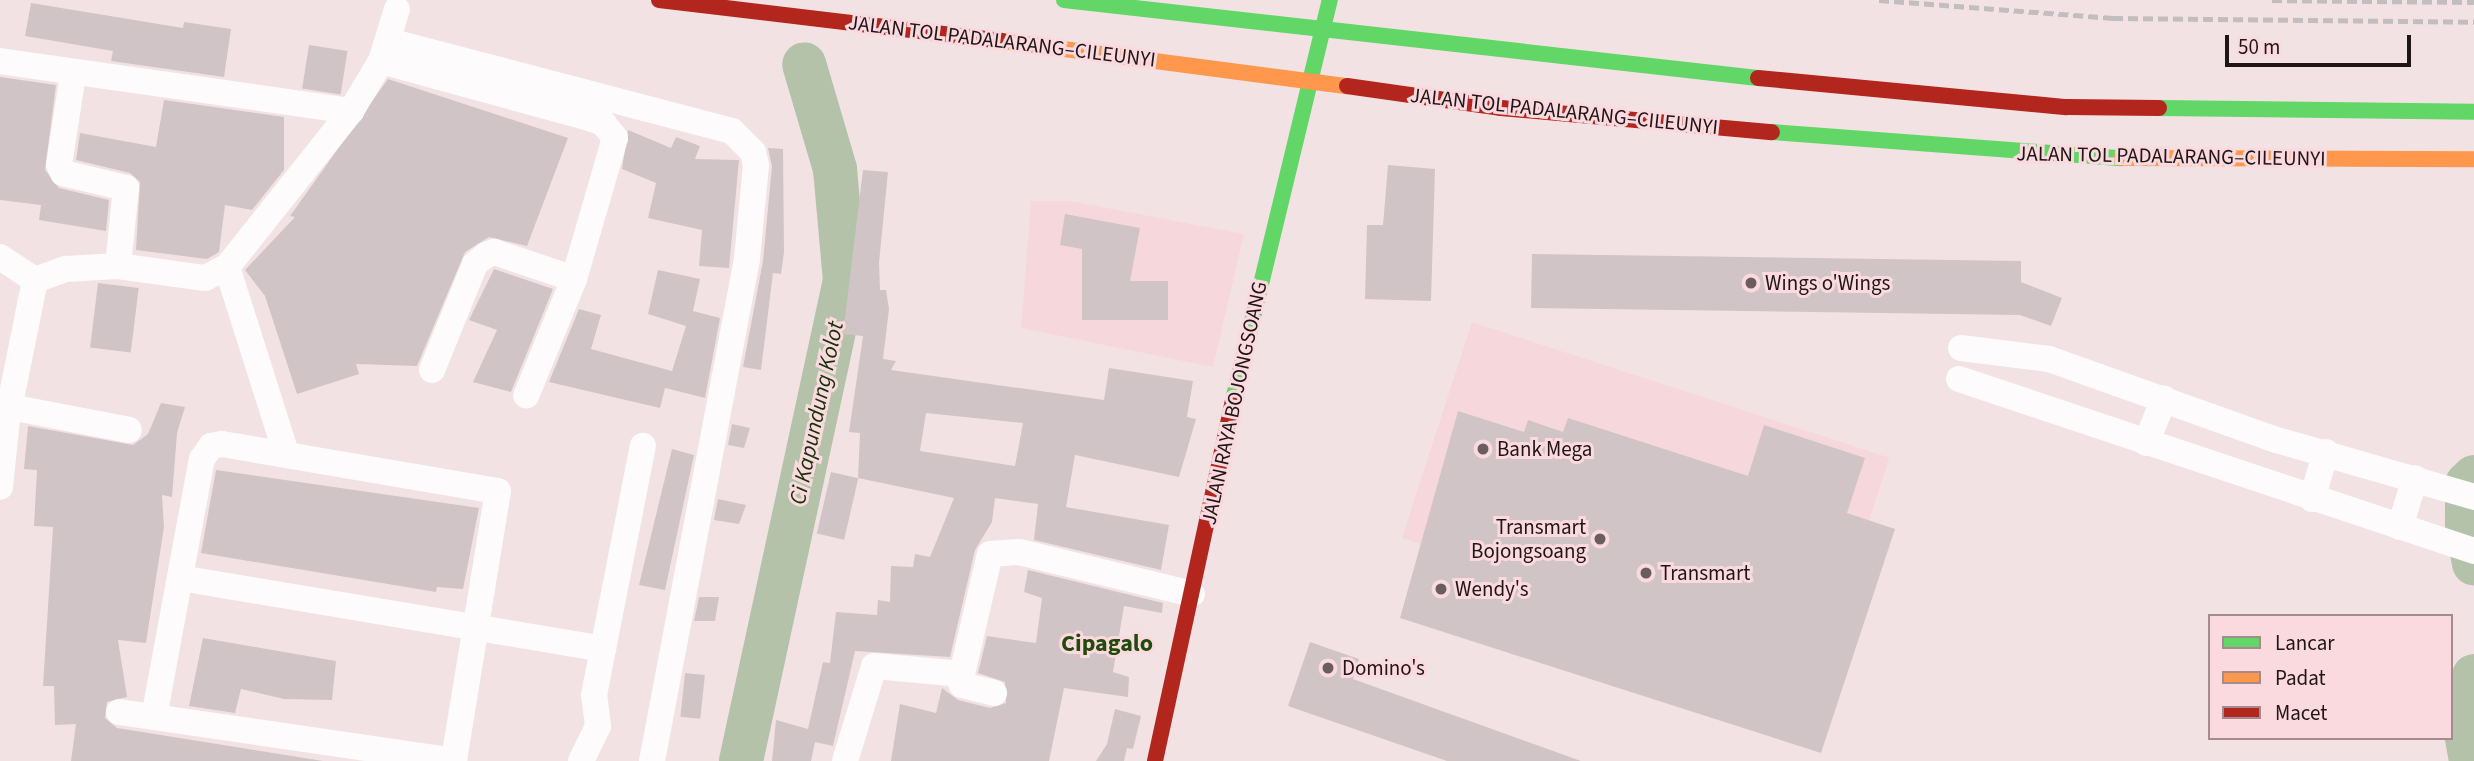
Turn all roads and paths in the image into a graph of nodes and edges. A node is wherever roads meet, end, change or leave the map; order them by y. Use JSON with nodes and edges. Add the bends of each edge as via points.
{"nodes":[{"id":1,"x":659,"y":0,"type":"edge"},
{"id":2,"x":1064,"y":0,"type":"edge"},
{"id":3,"x":1330,"y":0,"type":"edge"},
{"id":4,"x":397,"y":9,"type":"dead end"},
{"id":5,"x":385,"y":51,"type":"junction"},
{"id":6,"x":0,"y":61,"type":"edge"},
{"id":7,"x":74,"y":75,"type":"junction"},
{"id":8,"x":351,"y":111,"type":"junction"},
{"id":9,"x":2474,"y":112,"type":"edge"},
{"id":10,"x":2474,"y":159,"type":"edge"},
{"id":11,"x":0,"y":257,"type":"edge"},
{"id":12,"x":118,"y":266,"type":"junction"},
{"id":13,"x":227,"y":267,"type":"junction"},
{"id":14,"x":574,"y":279,"type":"junction"},
{"id":15,"x":36,"y":280,"type":"junction"},
{"id":16,"x":1961,"y":348,"type":"dead end"},
{"id":17,"x":432,"y":370,"type":"dead end"},
{"id":18,"x":1959,"y":379,"type":"dead end"},
{"id":19,"x":2115,"y":383,"type":"junction"},
{"id":20,"x":526,"y":396,"type":"dead end"},
{"id":21,"x":2164,"y":399,"type":"junction"},
{"id":22,"x":10,"y":407,"type":"junction"},
{"id":23,"x":2098,"y":425,"type":"junction"},
{"id":24,"x":129,"y":430,"type":"dead end"},
{"id":25,"x":2277,"y":440,"type":"junction"},
{"id":26,"x":2146,"y":443,"type":"junction"},
{"id":27,"x":643,"y":446,"type":"dead end"},
{"id":28,"x":2326,"y":452,"type":"junction"},
{"id":29,"x":286,"y":453,"type":"junction"},
{"id":30,"x":2415,"y":478,"type":"junction"},
{"id":31,"x":2260,"y":481,"type":"junction"},
{"id":32,"x":0,"y":487,"type":"edge"},
{"id":33,"x":2466,"y":494,"type":"edge"},
{"id":34,"x":2312,"y":499,"type":"junction"},
{"id":35,"x":2400,"y":527,"type":"junction"},
{"id":36,"x":2465,"y":548,"type":"edge"},
{"id":37,"x":180,"y":579,"type":"junction"},
{"id":38,"x":1192,"y":594,"type":"junction"},
{"id":39,"x":476,"y":626,"type":"junction"},
{"id":40,"x":603,"y":649,"type":"junction"},
{"id":41,"x":958,"y":677,"type":"junction"},
{"id":42,"x":994,"y":693,"type":"dead end"},
{"id":43,"x":119,"y":712,"type":"dead end"},
{"id":44,"x":154,"y":717,"type":"junction"},
{"id":45,"x":454,"y":761,"type":"edge"},
{"id":46,"x":581,"y":761,"type":"edge"},
{"id":47,"x":652,"y":761,"type":"edge"},
{"id":48,"x":845,"y":761,"type":"edge"},
{"id":49,"x":1155,"y":761,"type":"edge"}],
"edges":[{"from":1,"to":10,"type":"main road","name":"JALAN TOL PADALARANG–CILEUNYI","via":[[1210,66],[1501,108],[2063,158]]},
{"from":2,"to":9,"type":"main road","via":[[1501,53],[2067,107]]},
{"from":3,"to":38,"type":"main road","name":"JALAN RAYA BOJONGSOANG","via":[[1250,320]]},
{"from":4,"to":5,"type":"street"},
{"from":5,"to":8,"type":"street"},
{"from":5,"to":14,"type":"street","via":[[586,117],[611,130],[615,138]]},
{"from":5,"to":47,"type":"street","via":[[733,131],[752,152],[756,165],[747,258]]},
{"from":6,"to":7,"type":"street"},
{"from":7,"to":8,"type":"street"},
{"from":7,"to":12,"type":"street","via":[[59,164],[63,173],[126,188]]},
{"from":8,"to":13,"type":"street"},
{"from":11,"to":15,"type":"street"},
{"from":12,"to":13,"type":"street","via":[[180,278],[205,278]]},
{"from":12,"to":15,"type":"street","via":[[66,269]]},
{"from":13,"to":29,"type":"street"},
{"from":14,"to":17,"type":"street","via":[[494,252],[486,255],[475,264]]},
{"from":14,"to":20,"type":"street"},
{"from":15,"to":22,"type":"street"},
{"from":16,"to":19,"type":"street","via":[[2049,359]]},
{"from":18,"to":23,"type":"street"},
{"from":19,"to":21,"type":"street"},
{"from":19,"to":23,"type":"street"},
{"from":21,"to":25,"type":"street"},
{"from":21,"to":26,"type":"street"},
{"from":22,"to":24,"type":"street"},
{"from":22,"to":32,"type":"street"},
{"from":23,"to":26,"type":"street"},
{"from":25,"to":28,"type":"street"},
{"from":25,"to":31,"type":"street"},
{"from":26,"to":31,"type":"street"},
{"from":27,"to":40,"type":"street"},
{"from":28,"to":30,"type":"street"},
{"from":28,"to":34,"type":"street"},
{"from":29,"to":37,"type":"street","via":[[222,444],[204,452]]},
{"from":29,"to":39,"type":"street","via":[[498,491]]},
{"from":30,"to":33,"type":"street"},
{"from":30,"to":35,"type":"street"},
{"from":31,"to":34,"type":"street"},
{"from":34,"to":35,"type":"street"},
{"from":35,"to":36,"type":"street"},
{"from":37,"to":39,"type":"street"},
{"from":37,"to":44,"type":"street"},
{"from":38,"to":41,"type":"street","via":[[1019,552],[990,554]]},
{"from":38,"to":49,"type":"main road","name":"JALAN RAYA BOJONGSOANG"},
{"from":39,"to":40,"type":"street"},
{"from":39,"to":45,"type":"street"},
{"from":40,"to":46,"type":"street","via":[[593,705],[598,726]]},
{"from":41,"to":42,"type":"street","via":[[962,685]]},
{"from":41,"to":48,"type":"street","via":[[893,664],[874,666]]},
{"from":43,"to":44,"type":"street"},
{"from":44,"to":45,"type":"street"}]}
